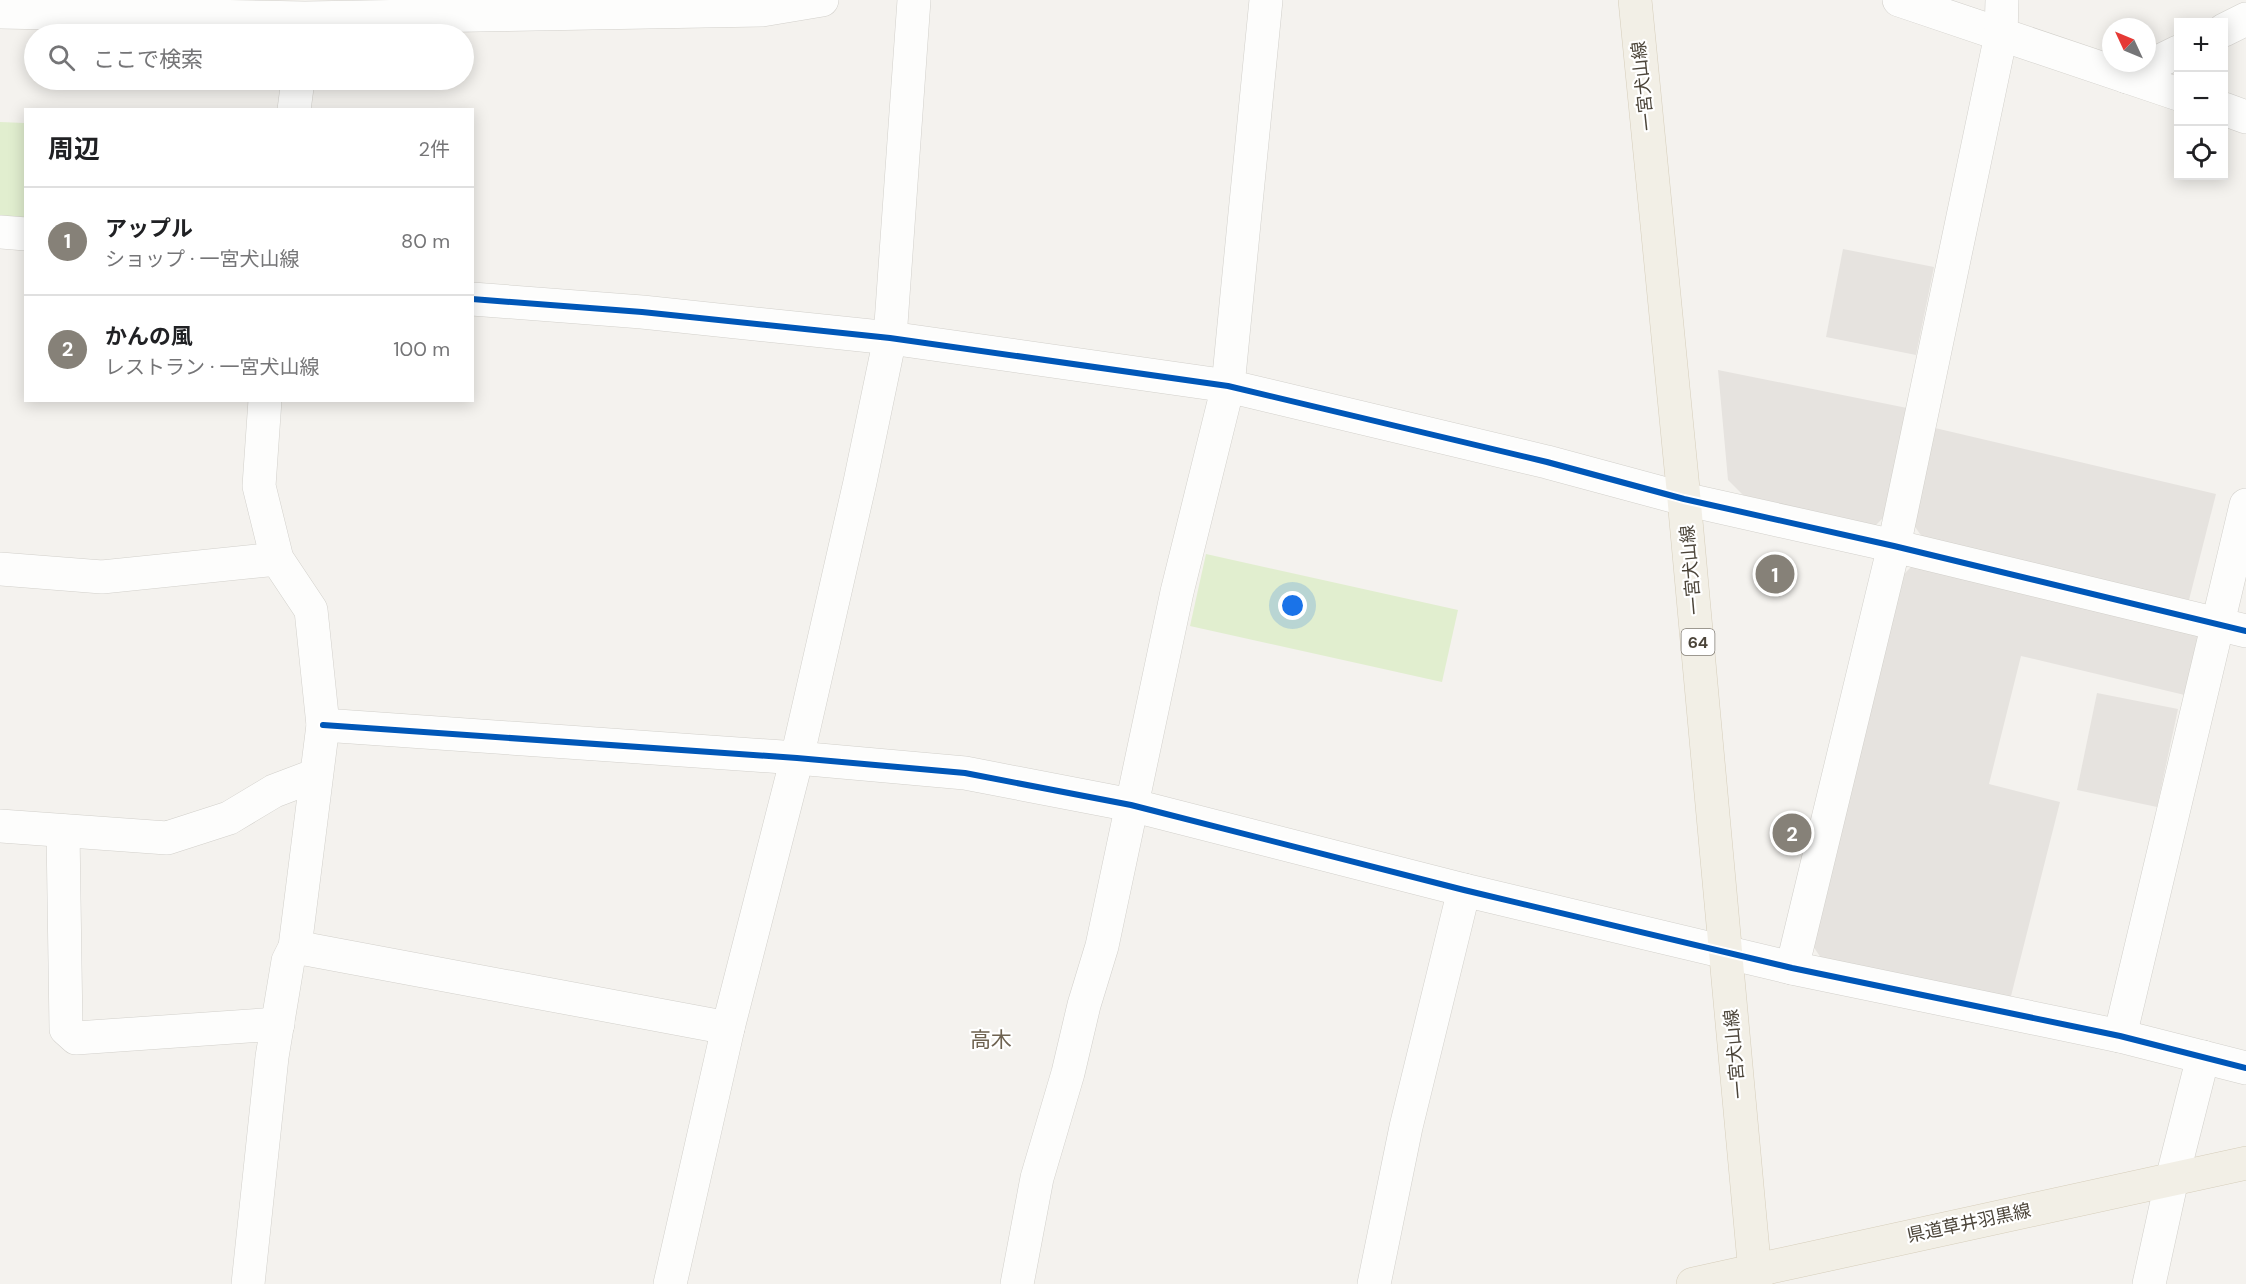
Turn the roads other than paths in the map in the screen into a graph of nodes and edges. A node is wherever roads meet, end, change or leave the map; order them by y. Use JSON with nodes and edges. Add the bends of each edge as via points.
{"nodes":[{"id":1,"x":822,"y":0,"type":"edge"},
{"id":2,"x":914,"y":0,"type":"edge"},
{"id":3,"x":1266,"y":0,"type":"edge"},
{"id":4,"x":1635,"y":0,"type":"edge"},
{"id":5,"x":1899,"y":0,"type":"edge"},
{"id":6,"x":2002,"y":0,"type":"edge"},
{"id":7,"x":0,"y":12,"type":"edge"},
{"id":8,"x":304,"y":17,"type":"edge"},
{"id":9,"x":2246,"y":19,"type":"edge"},
{"id":10,"x":2228,"y":28,"type":"edge"},
{"id":11,"x":2001,"y":35,"type":"junction"},
{"id":12,"x":2174,"y":54,"type":"edge"},
{"id":13,"x":2127,"y":77,"type":"junction"},
{"id":14,"x":297,"y":90,"type":"edge"},
{"id":15,"x":2174,"y":93,"type":"edge"},
{"id":16,"x":294,"y":108,"type":"edge"},
{"id":17,"x":2228,"y":111,"type":"edge"},
{"id":18,"x":2246,"y":117,"type":"edge"},
{"id":19,"x":0,"y":232,"type":"edge"},
{"id":20,"x":24,"y":234,"type":"edge"},
{"id":21,"x":474,"y":299,"type":"edge"},
{"id":22,"x":890,"y":338,"type":"junction"},
{"id":23,"x":1228,"y":386,"type":"junction"},
{"id":24,"x":265,"y":402,"type":"edge"},
{"id":25,"x":1684,"y":499,"type":"junction"},
{"id":26,"x":2246,"y":505,"type":"edge"},
{"id":27,"x":1894,"y":546,"type":"junction"},
{"id":28,"x":277,"y":559,"type":"junction"},
{"id":29,"x":0,"y":569,"type":"edge"},
{"id":30,"x":2232,"y":627,"type":"edge"},
{"id":31,"x":323,"y":725,"type":"junction"},
{"id":32,"x":797,"y":758,"type":"junction"},
{"id":33,"x":316,"y":775,"type":"junction"},
{"id":34,"x":1131,"y":805,"type":"junction"},
{"id":35,"x":0,"y":826,"type":"edge"},
{"id":36,"x":63,"y":831,"type":"junction"},
{"id":37,"x":1464,"y":890,"type":"junction"},
{"id":38,"x":295,"y":948,"type":"junction"},
{"id":39,"x":1726,"y":952,"type":"junction"},
{"id":40,"x":1792,"y":968,"type":"junction"},
{"id":41,"x":278,"y":1024,"type":"junction"},
{"id":42,"x":728,"y":1028,"type":"junction"},
{"id":43,"x":2120,"y":1036,"type":"junction"},
{"id":44,"x":2203,"y":1058,"type":"junction"},
{"id":45,"x":2246,"y":1068,"type":"edge"},
{"id":46,"x":2246,"y":1163,"type":"edge"},
{"id":47,"x":2172,"y":1179,"type":"junction"},
{"id":48,"x":1753,"y":1279,"type":"edge"},
{"id":49,"x":248,"y":1284,"type":"edge"},
{"id":50,"x":670,"y":1284,"type":"edge"},
{"id":51,"x":1017,"y":1284,"type":"edge"},
{"id":52,"x":1374,"y":1284,"type":"edge"},
{"id":53,"x":1693,"y":1284,"type":"edge"},
{"id":54,"x":2149,"y":1284,"type":"edge"}],
"edges":[{"from":1,"to":8,"type":"street","via":[[762,10]]},
{"from":2,"to":22,"type":"street"},
{"from":3,"to":23,"type":"street"},
{"from":4,"to":25,"type":"main road","name":"一宮犬山線","number":"64"},
{"from":5,"to":11,"type":"street"},
{"from":6,"to":11,"type":"street"},
{"from":7,"to":8,"type":"street"},
{"from":9,"to":10,"type":"street"},
{"from":11,"to":13,"type":"street"},
{"from":11,"to":27,"type":"street"},
{"from":12,"to":13,"type":"street"},
{"from":13,"to":15,"type":"street"},
{"from":14,"to":16,"type":"street"},
{"from":17,"to":18,"type":"street"},
{"from":19,"to":20,"type":"street"},
{"from":21,"to":22,"type":"street"},
{"from":22,"to":23,"type":"street"},
{"from":22,"to":32,"type":"street"},
{"from":23,"to":25,"type":"street"},
{"from":23,"to":34,"type":"street","via":[[1177,592]]},
{"from":24,"to":28,"type":"street","via":[[259,486]]},
{"from":25,"to":27,"type":"street"},
{"from":25,"to":39,"type":"main road","name":"一宮犬山線","number":"64"},
{"from":26,"to":30,"type":"street"},
{"from":27,"to":30,"type":"street"},
{"from":27,"to":40,"type":"street"},
{"from":28,"to":29,"type":"street","via":[[102,577]]},
{"from":28,"to":31,"type":"street","via":[[311,610]]},
{"from":30,"to":43,"type":"street"},
{"from":31,"to":32,"type":"street"},
{"from":31,"to":33,"type":"street"},
{"from":32,"to":34,"type":"street","via":[[966,773]]},
{"from":32,"to":42,"type":"street"},
{"from":33,"to":36,"type":"street","via":[[274,791],[229,818],[167,838]]},
{"from":33,"to":38,"type":"street"},
{"from":34,"to":37,"type":"street"},
{"from":34,"to":51,"type":"street","via":[[1102,946],[1037,1178]]},
{"from":35,"to":36,"type":"street"},
{"from":36,"to":41,"type":"street","via":[[66,1029],[76,1038]]},
{"from":37,"to":39,"type":"street"},
{"from":37,"to":52,"type":"street","via":[[1406,1126]]},
{"from":38,"to":41,"type":"street","via":[[288,961]]},
{"from":38,"to":42,"type":"street"},
{"from":39,"to":40,"type":"street"},
{"from":39,"to":48,"type":"main road","name":"一宮犬山線","number":"64"},
{"from":40,"to":43,"type":"street"},
{"from":41,"to":49,"type":"street"},
{"from":42,"to":50,"type":"street"},
{"from":43,"to":44,"type":"street"},
{"from":44,"to":45,"type":"street"},
{"from":44,"to":47,"type":"street"},
{"from":46,"to":47,"type":"main road","name":"県道草井羽黒線"},
{"from":47,"to":48,"type":"main road","name":"県道草井羽黒線"},
{"from":47,"to":54,"type":"street"},
{"from":48,"to":53,"type":"main road","name":"県道草井羽黒線"}]}
